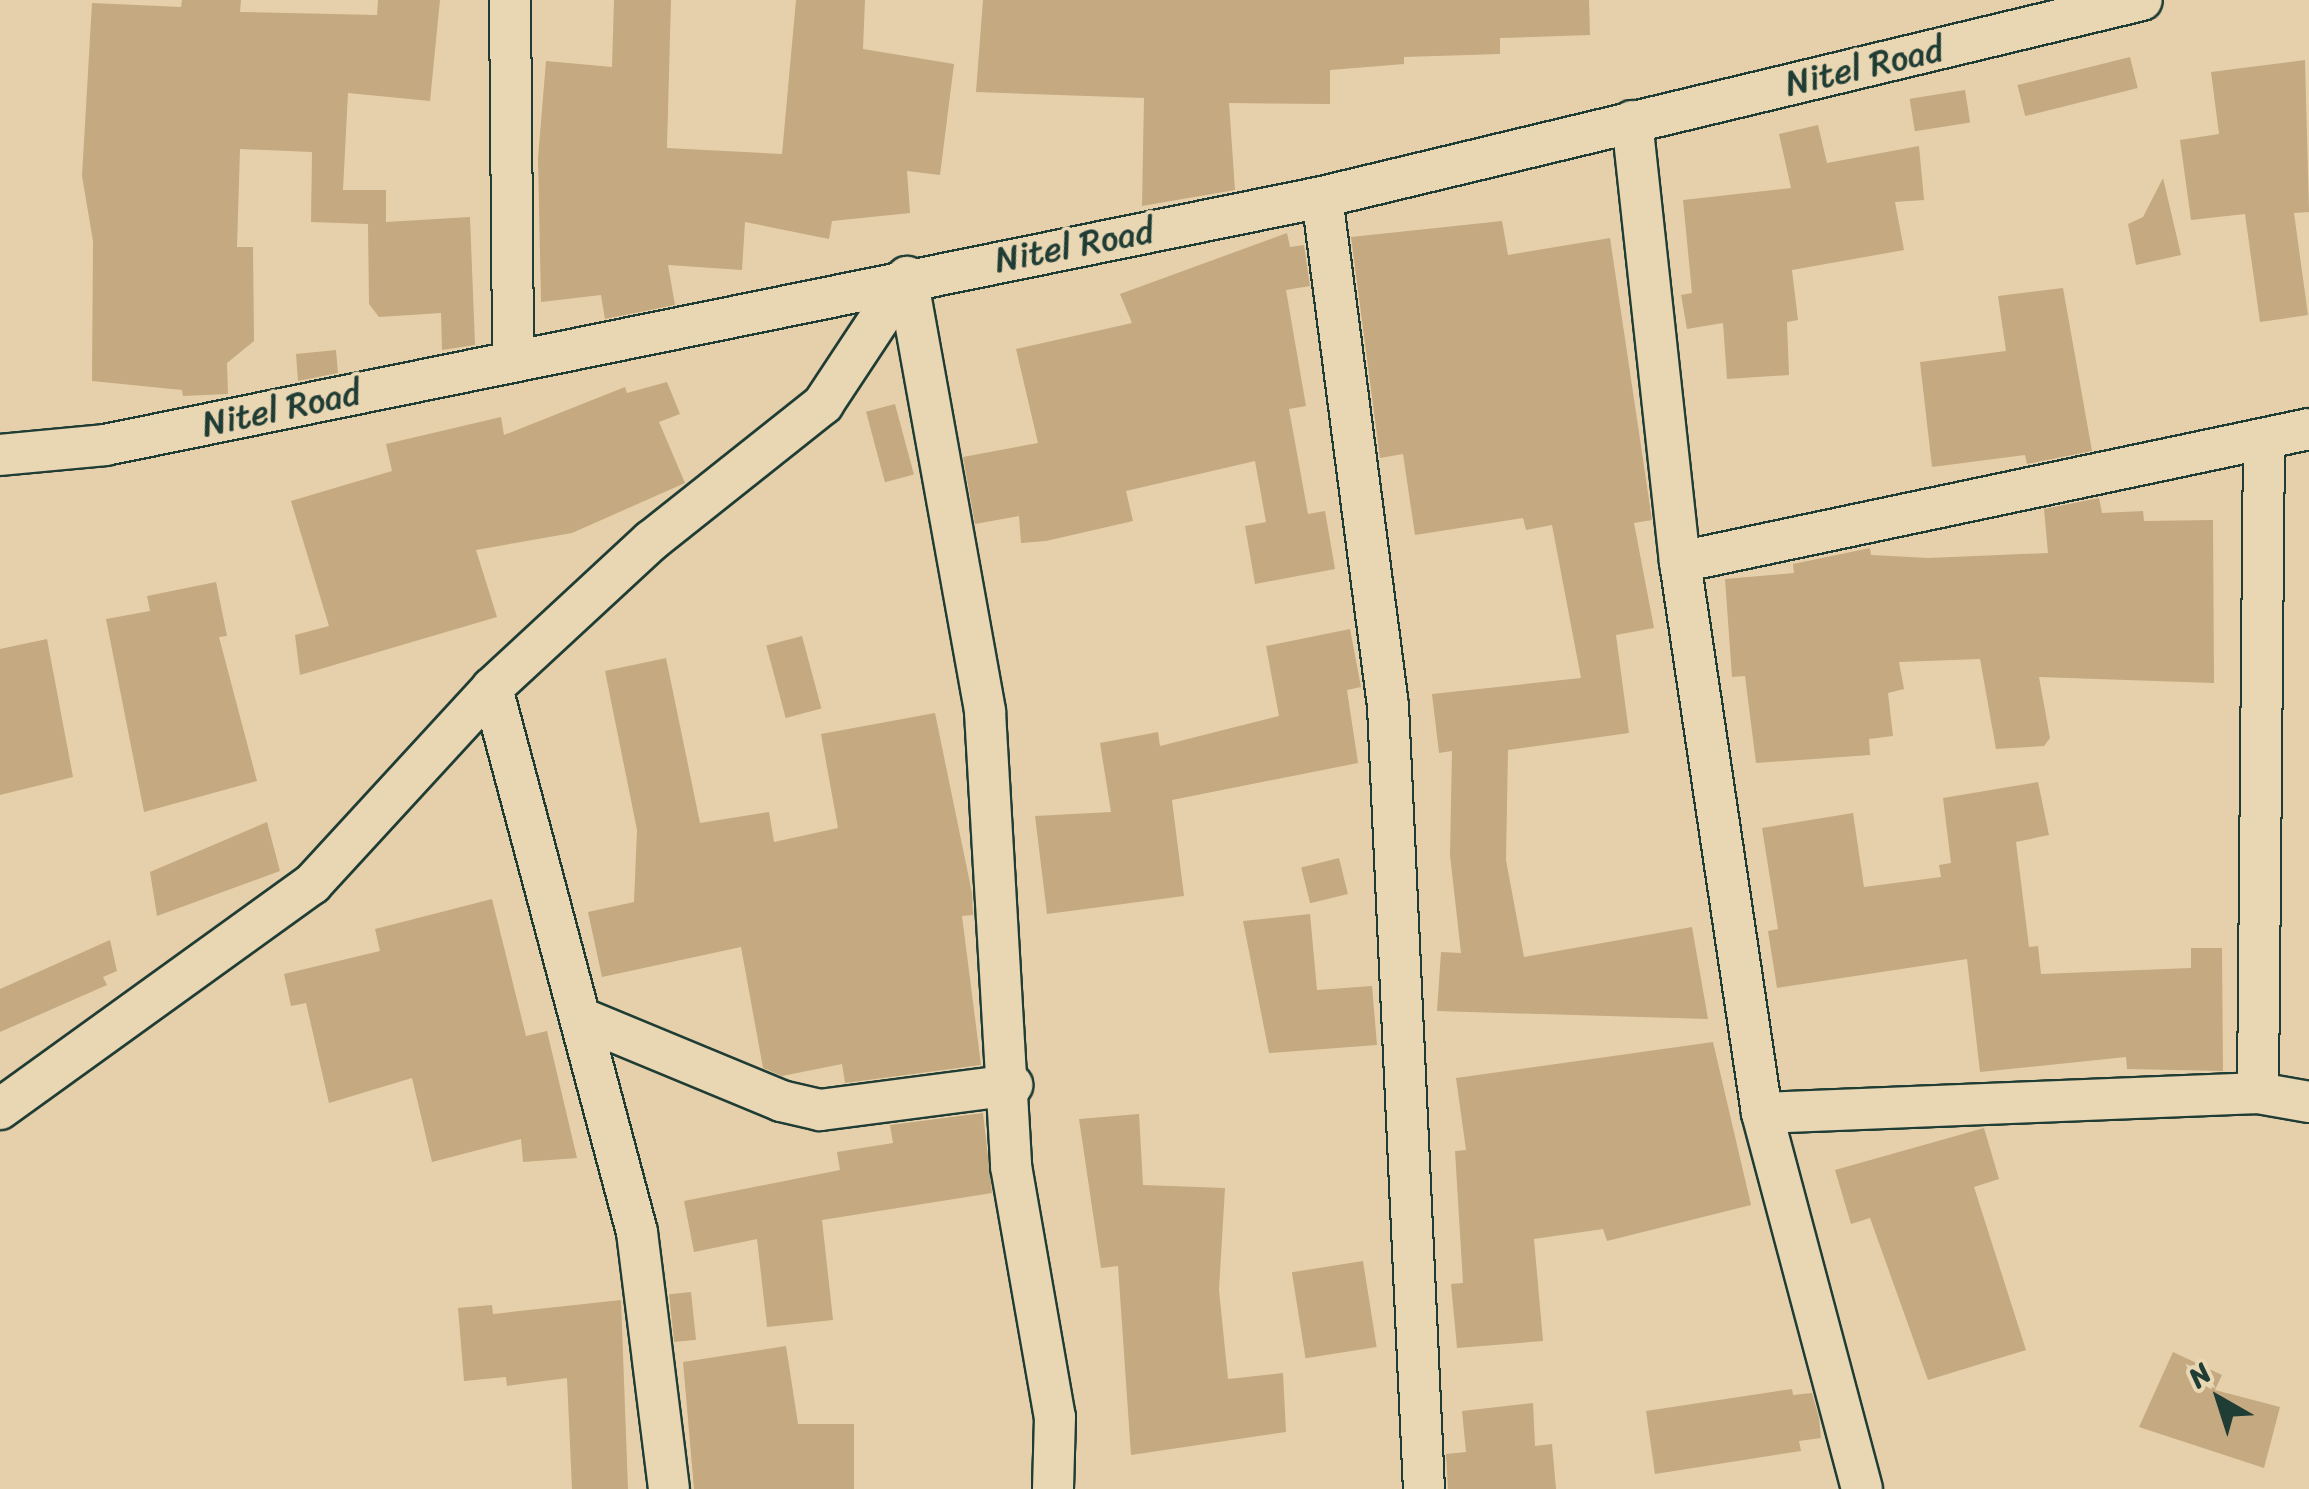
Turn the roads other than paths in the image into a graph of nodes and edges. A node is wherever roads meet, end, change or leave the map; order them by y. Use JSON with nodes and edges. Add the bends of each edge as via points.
{"nodes":[{"id":1,"x":510,"y":0,"type":"edge"},
{"id":2,"x":2142,"y":0,"type":"edge"},
{"id":3,"x":1632,"y":120,"type":"junction"},
{"id":4,"x":1322,"y":197,"type":"junction"},
{"id":5,"x":908,"y":277,"type":"junction"},
{"id":6,"x":513,"y":361,"type":"junction"},
{"id":7,"x":2309,"y":430,"type":"edge"},
{"id":8,"x":2264,"y":440,"type":"junction"},
{"id":9,"x":0,"y":454,"type":"edge"},
{"id":10,"x":1680,"y":562,"type":"junction"},
{"id":11,"x":492,"y":688,"type":"junction"},
{"id":12,"x":581,"y":1018,"type":"junction"},
{"id":13,"x":1012,"y":1085,"type":"junction"},
{"id":14,"x":2258,"y":1093,"type":"junction"},
{"id":15,"x":2309,"y":1102,"type":"edge"},
{"id":16,"x":0,"y":1109,"type":"edge"},
{"id":17,"x":1762,"y":1112,"type":"junction"},
{"id":18,"x":669,"y":1489,"type":"edge"},
{"id":19,"x":1053,"y":1489,"type":"edge"},
{"id":20,"x":1424,"y":1489,"type":"edge"},
{"id":21,"x":1862,"y":1489,"type":"edge"}],
"edges":[{"from":1,"to":6,"type":"street"},
{"from":2,"to":3,"type":"street","name":"Nitel Road"},
{"from":3,"to":4,"type":"street","name":"Nitel Road"},
{"from":3,"to":10,"type":"street"},
{"from":4,"to":5,"type":"street","name":"Nitel Road"},
{"from":4,"to":20,"type":"street","via":[[1388,706]]},
{"from":5,"to":6,"type":"street","name":"Nitel Road"},
{"from":5,"to":11,"type":"street","via":[[823,404],[651,541]]},
{"from":5,"to":13,"type":"street","via":[[985,712]]},
{"from":6,"to":9,"type":"street","name":"Nitel Road","via":[[105,444]]},
{"from":7,"to":8,"type":"street"},
{"from":8,"to":10,"type":"street"},
{"from":8,"to":14,"type":"street"},
{"from":10,"to":17,"type":"street"},
{"from":11,"to":12,"type":"street"},
{"from":11,"to":16,"type":"street","via":[[312,884]]},
{"from":12,"to":13,"type":"street","via":[[781,1101],[820,1110]]},
{"from":12,"to":18,"type":"street","via":[[637,1232]]},
{"from":13,"to":19,"type":"street","via":[[1012,1166],[1055,1417]]},
{"from":14,"to":15,"type":"street"},
{"from":14,"to":17,"type":"street"},
{"from":17,"to":21,"type":"street"}]}
